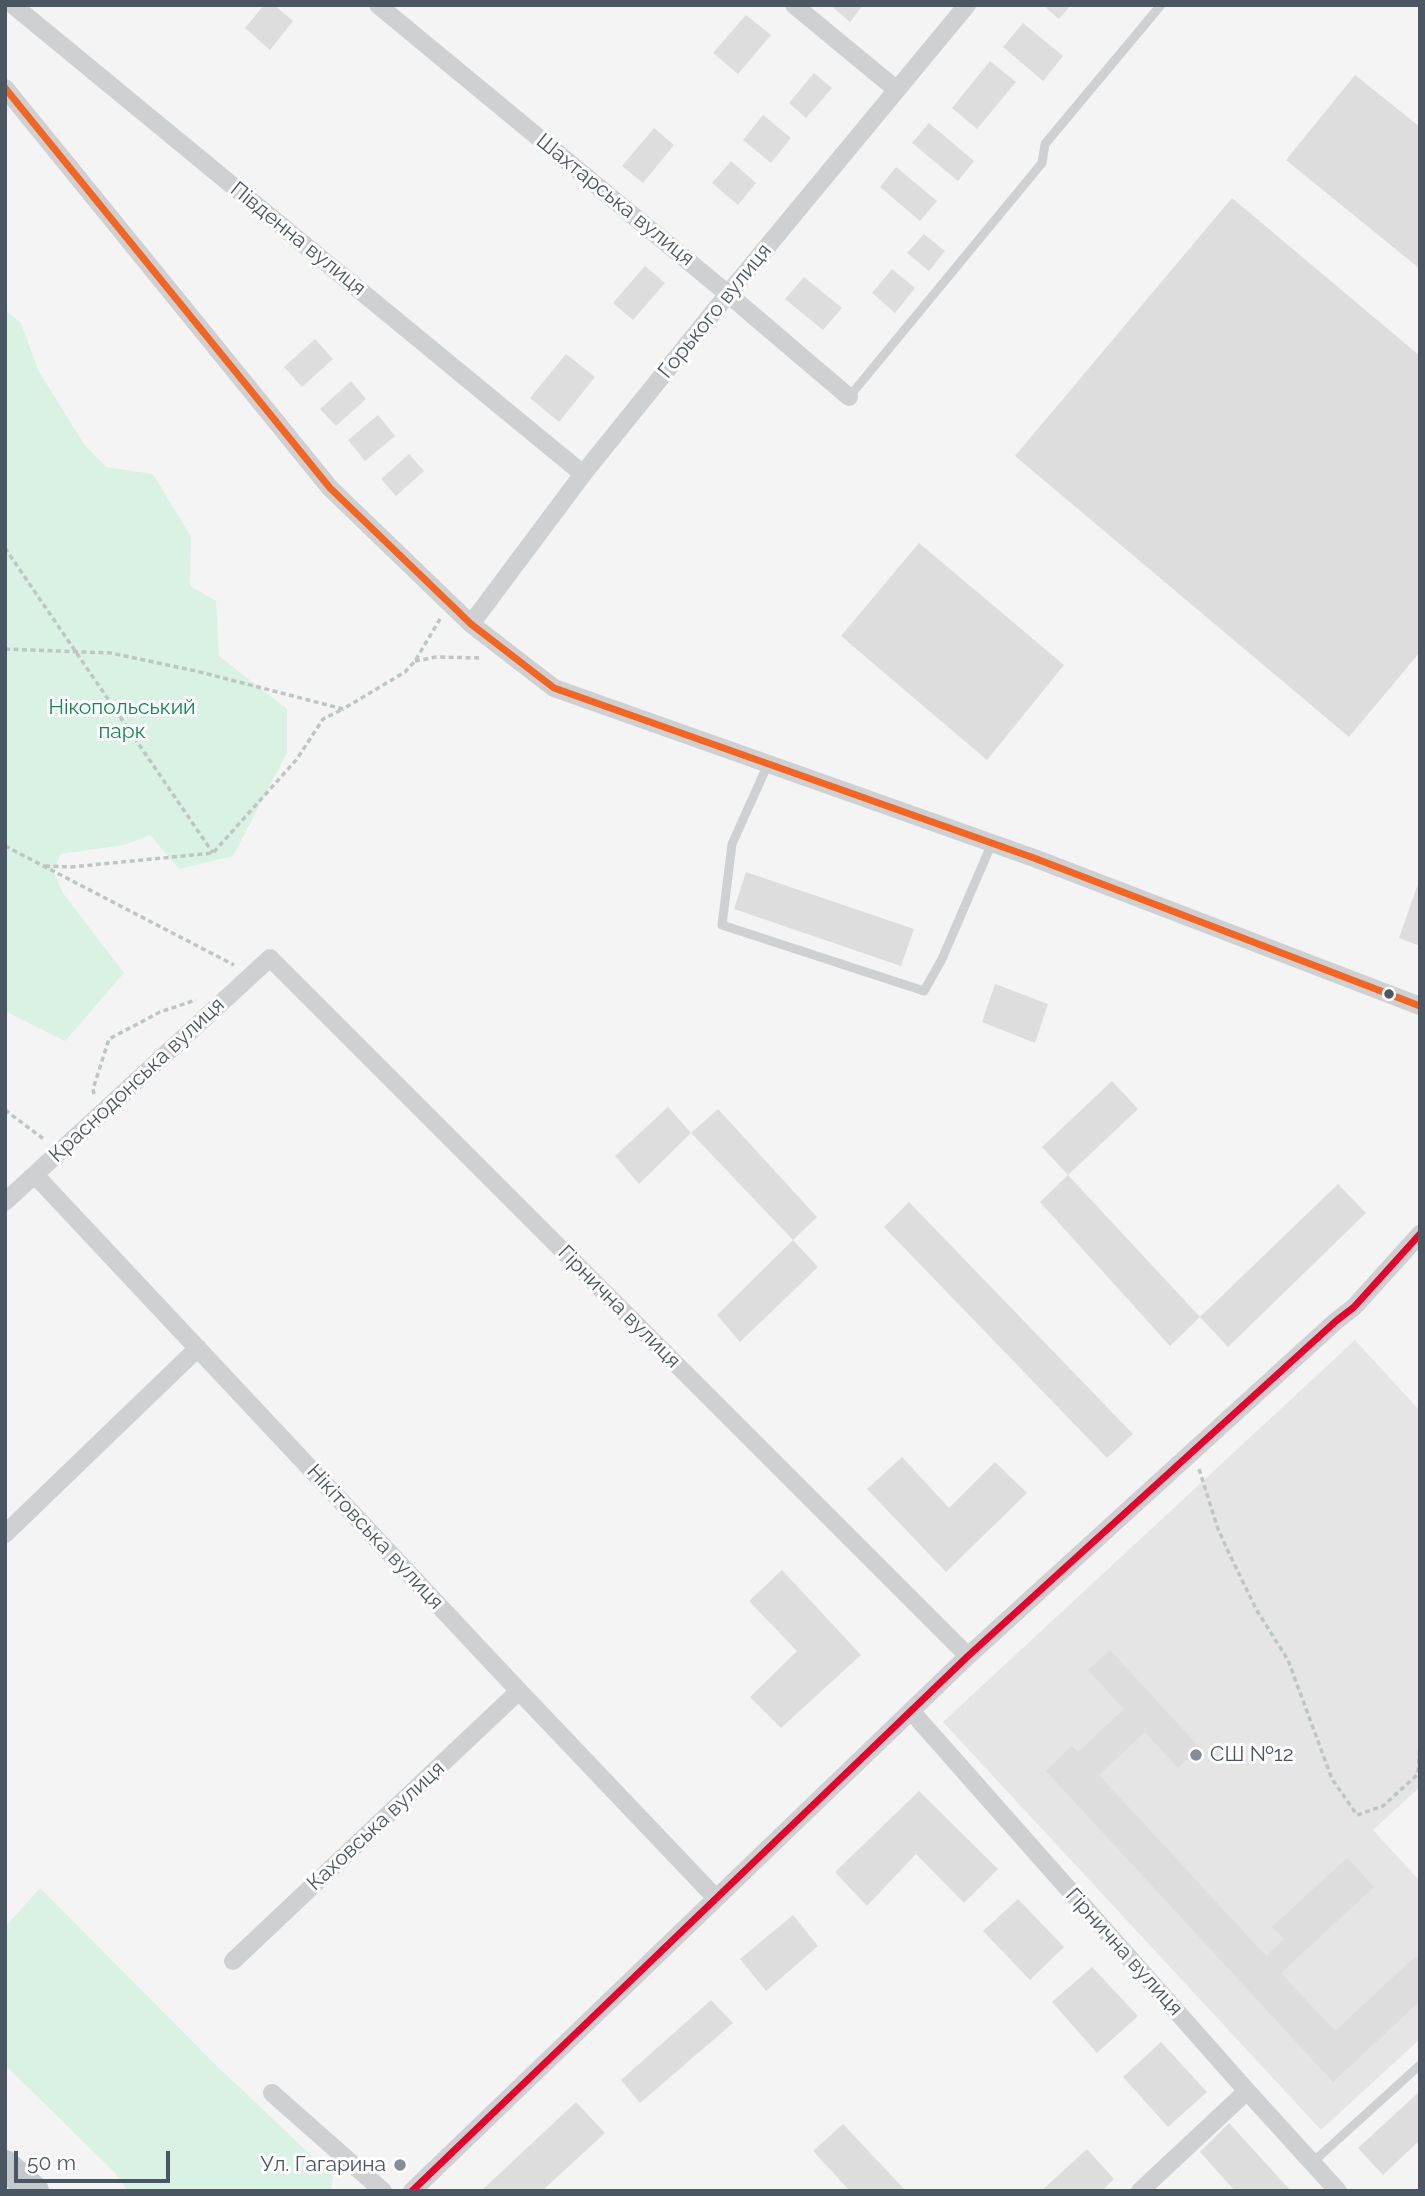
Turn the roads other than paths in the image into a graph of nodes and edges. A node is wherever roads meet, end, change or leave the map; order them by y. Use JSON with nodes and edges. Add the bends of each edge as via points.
{"nodes":[{"id":1,"x":13,"y":5,"type":"edge"},
{"id":2,"x":378,"y":5,"type":"edge"},
{"id":3,"x":794,"y":5,"type":"edge"},
{"id":4,"x":967,"y":5,"type":"edge"},
{"id":5,"x":1161,"y":5,"type":"edge"},
{"id":6,"x":5,"y":88,"type":"edge"},
{"id":7,"x":897,"y":90,"type":"junction"},
{"id":8,"x":728,"y":294,"type":"junction"},
{"id":9,"x":849,"y":397,"type":"joint"},
{"id":10,"x":583,"y":474,"type":"junction"},
{"id":11,"x":471,"y":624,"type":"junction"},
{"id":12,"x":768,"y":764,"type":"junction"},
{"id":13,"x":992,"y":843,"type":"junction"},
{"id":14,"x":270,"y":958,"type":"joint"},
{"id":15,"x":1420,"y":1006,"type":"edge"},
{"id":16,"x":35,"y":1175,"type":"junction"},
{"id":17,"x":5,"y":1202,"type":"edge"},
{"id":18,"x":1420,"y":1234,"type":"edge"},
{"id":19,"x":198,"y":1348,"type":"junction"},
{"id":20,"x":5,"y":1534,"type":"edge"},
{"id":21,"x":968,"y":1656,"type":"junction"},
{"id":22,"x":519,"y":1691,"type":"junction"},
{"id":23,"x":911,"y":1711,"type":"junction"},
{"id":24,"x":716,"y":1898,"type":"junction"},
{"id":25,"x":233,"y":1961,"type":"dead end"},
{"id":26,"x":1420,"y":2065,"type":"edge"},
{"id":27,"x":1247,"y":2091,"type":"junction"},
{"id":28,"x":271,"y":2094,"type":"dead end"},
{"id":29,"x":1313,"y":2162,"type":"junction"},
{"id":30,"x":5,"y":2165,"type":"edge"},
{"id":31,"x":34,"y":2191,"type":"edge"},
{"id":32,"x":383,"y":2191,"type":"edge"},
{"id":33,"x":412,"y":2191,"type":"edge"},
{"id":34,"x":1140,"y":2191,"type":"edge"},
{"id":35,"x":1338,"y":2191,"type":"edge"}],
"edges":[{"from":1,"to":10,"type":"street","name":"Південна вулиця"},
{"from":2,"to":8,"type":"street","name":"Шахтарська вулиця"},
{"from":3,"to":7,"type":"street"},
{"from":4,"to":7,"type":"street","name":"Горького вулиця"},
{"from":5,"to":9,"type":"lane","via":[[1045,144],[1042,163]]},
{"from":6,"to":11,"type":"street","via":[[330,488]]},
{"from":7,"to":8,"type":"street","name":"Горького вулиця"},
{"from":8,"to":9,"type":"street","name":"Шахтарська вулиця"},
{"from":8,"to":10,"type":"street","name":"Горького вулиця"},
{"from":10,"to":11,"type":"street","name":"Горького вулиця"},
{"from":11,"to":12,"type":"street","via":[[554,688]]},
{"from":12,"to":13,"type":"street"},
{"from":12,"to":13,"type":"lane","via":[[732,844],[722,925],[925,991]]},
{"from":13,"to":15,"type":"street"},
{"from":14,"to":16,"type":"street","name":"Краснодонська вулиця"},
{"from":14,"to":21,"type":"street","name":"Гірнична вулиця"},
{"from":16,"to":17,"type":"street","name":"Краснодонська вулиця"},
{"from":16,"to":19,"type":"street","name":"Нікітовська вулиця"},
{"from":18,"to":21,"type":"street","via":[[1354,1307]]},
{"from":19,"to":20,"type":"street"},
{"from":19,"to":22,"type":"street","name":"Нікітовська вулиця"},
{"from":21,"to":23,"type":"street"},
{"from":22,"to":24,"type":"street","name":"Нікітовська вулиця"},
{"from":22,"to":25,"type":"street","name":"Каховська вулиця"},
{"from":23,"to":24,"type":"street"},
{"from":23,"to":27,"type":"street","name":"Гірнична вулиця"},
{"from":24,"to":33,"type":"street"},
{"from":26,"to":29,"type":"lane"},
{"from":27,"to":29,"type":"street","name":"Гірнична вулиця"},
{"from":27,"to":34,"type":"street"},
{"from":28,"to":32,"type":"street"},
{"from":29,"to":35,"type":"street","name":"Гірнична вулиця"},
{"from":30,"to":31,"type":"highway"}]}
